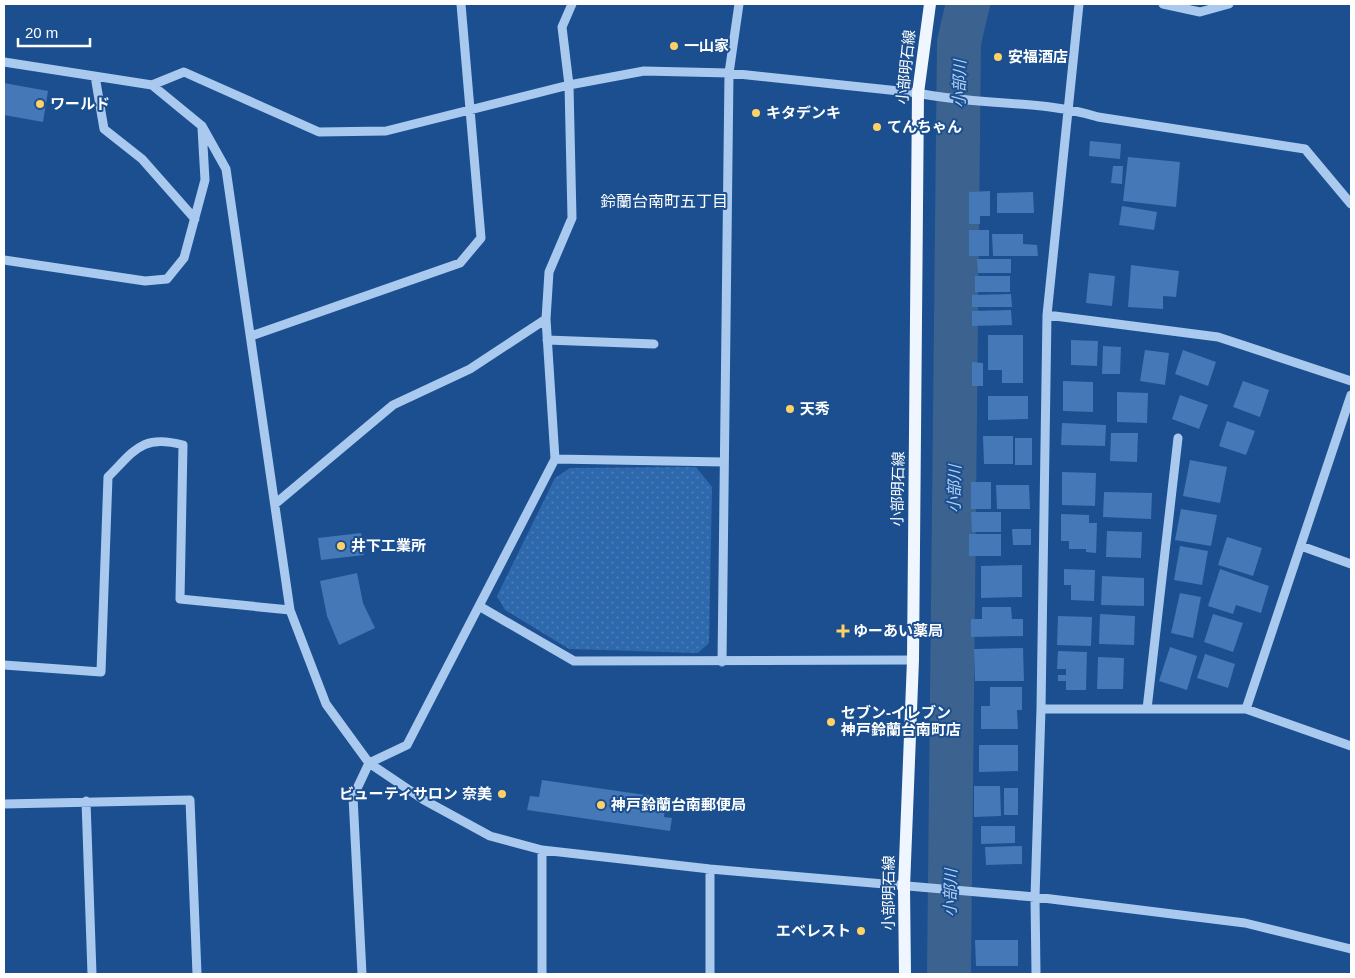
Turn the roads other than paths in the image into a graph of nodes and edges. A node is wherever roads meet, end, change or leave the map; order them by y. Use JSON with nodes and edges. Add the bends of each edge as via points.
{"nodes":[{"id":1,"x":461,"y":4,"type":"edge"},
{"id":2,"x":572,"y":4,"type":"edge"},
{"id":3,"x":739,"y":4,"type":"edge"},
{"id":4,"x":930,"y":4,"type":"edge"},
{"id":5,"x":1079,"y":4,"type":"edge"},
{"id":6,"x":1163,"y":4,"type":"edge"},
{"id":7,"x":1229,"y":4,"type":"edge"},
{"id":8,"x":4,"y":62,"type":"edge"},
{"id":9,"x":729,"y":73,"type":"junction"},
{"id":10,"x":95,"y":76,"type":"junction"},
{"id":11,"x":152,"y":85,"type":"junction"},
{"id":12,"x":569,"y":85,"type":"junction"},
{"id":13,"x":918,"y":93,"type":"junction"},
{"id":14,"x":1070,"y":109,"type":"junction"},
{"id":15,"x":470,"y":111,"type":"junction"},
{"id":16,"x":202,"y":126,"type":"junction"},
{"id":17,"x":1351,"y":204,"type":"edge"},
{"id":18,"x":195,"y":219,"type":"junction"},
{"id":19,"x":4,"y":260,"type":"edge"},
{"id":20,"x":1047,"y":315,"type":"junction"},
{"id":21,"x":546,"y":319,"type":"junction"},
{"id":22,"x":251,"y":336,"type":"junction"},
{"id":23,"x":547,"y":340,"type":"junction"},
{"id":24,"x":654,"y":344,"type":"dead end"},
{"id":25,"x":1351,"y":382,"type":"edge"},
{"id":26,"x":1351,"y":395,"type":"edge"},
{"id":27,"x":1178,"y":438,"type":"dead end"},
{"id":28,"x":554,"y":459,"type":"junction"},
{"id":29,"x":724,"y":462,"type":"junction"},
{"id":30,"x":276,"y":504,"type":"junction"},
{"id":31,"x":1301,"y":546,"type":"junction"},
{"id":32,"x":1351,"y":564,"type":"edge"},
{"id":33,"x":479,"y":606,"type":"junction"},
{"id":34,"x":290,"y":610,"type":"junction"},
{"id":35,"x":913,"y":660,"type":"junction"},
{"id":36,"x":722,"y":662,"type":"junction"},
{"id":37,"x":4,"y":665,"type":"edge"},
{"id":38,"x":1041,"y":709,"type":"junction"},
{"id":39,"x":1147,"y":709,"type":"junction"},
{"id":40,"x":1246,"y":709,"type":"junction"},
{"id":41,"x":1351,"y":746,"type":"edge"},
{"id":42,"x":369,"y":763,"type":"junction"},
{"id":43,"x":86,"y":801,"type":"junction"},
{"id":44,"x":4,"y":804,"type":"edge"},
{"id":45,"x":542,"y":850,"type":"junction"},
{"id":46,"x":710,"y":869,"type":"junction"},
{"id":47,"x":904,"y":886,"type":"junction"},
{"id":48,"x":1035,"y":897,"type":"junction"},
{"id":49,"x":1351,"y":949,"type":"edge"},
{"id":50,"x":92,"y":974,"type":"edge"},
{"id":51,"x":196,"y":974,"type":"edge"},
{"id":52,"x":362,"y":974,"type":"edge"},
{"id":53,"x":542,"y":974,"type":"edge"},
{"id":54,"x":710,"y":974,"type":"edge"},
{"id":55,"x":905,"y":974,"type":"edge"},
{"id":56,"x":1036,"y":974,"type":"edge"}],
"edges":[{"from":1,"to":15,"type":"street"},
{"from":2,"to":12,"type":"street","via":[[562,27]]},
{"from":3,"to":9,"type":"street"},
{"from":4,"to":13,"type":"main road","name":"小部明石線"},
{"from":5,"to":14,"type":"street"},
{"from":6,"to":7,"type":"street","via":[[1200,12]]},
{"from":8,"to":10,"type":"street"},
{"from":9,"to":12,"type":"street","via":[[644,71]]},
{"from":9,"to":13,"type":"street"},
{"from":9,"to":29,"type":"street"},
{"from":10,"to":11,"type":"street"},
{"from":10,"to":18,"type":"street","via":[[104,129],[142,159]]},
{"from":11,"to":15,"type":"street","via":[[184,72],[319,132],[386,131]]},
{"from":11,"to":16,"type":"street"},
{"from":12,"to":15,"type":"street"},
{"from":12,"to":21,"type":"street","via":[[572,218],[549,272]]},
{"from":13,"to":14,"type":"street"},
{"from":13,"to":35,"type":"main road","name":"小部明石線"},
{"from":14,"to":17,"type":"street","via":[[1098,117],[1305,149]]},
{"from":14,"to":20,"type":"street"},
{"from":15,"to":22,"type":"street","via":[[482,238],[460,263]]},
{"from":16,"to":18,"type":"street","via":[[205,180]]},
{"from":16,"to":22,"type":"street","via":[[226,169]]},
{"from":18,"to":19,"type":"street","via":[[184,258],[167,279],[145,281]]},
{"from":20,"to":25,"type":"street","via":[[1218,337]]},
{"from":20,"to":38,"type":"street"},
{"from":21,"to":23,"type":"street"},
{"from":21,"to":30,"type":"street","via":[[470,368],[392,405]]},
{"from":22,"to":30,"type":"street"},
{"from":23,"to":24,"type":"street"},
{"from":23,"to":28,"type":"street"},
{"from":26,"to":31,"type":"street"},
{"from":27,"to":39,"type":"street"},
{"from":28,"to":29,"type":"street"},
{"from":28,"to":33,"type":"street"},
{"from":29,"to":36,"type":"street"},
{"from":30,"to":34,"type":"street"},
{"from":31,"to":32,"type":"street"},
{"from":31,"to":40,"type":"street"},
{"from":33,"to":36,"type":"street","via":[[574,661]]},
{"from":33,"to":42,"type":"street","via":[[407,744]]},
{"from":34,"to":37,"type":"street","via":[[180,600],[183,445],[165,440],[140,444],[108,477],[101,672]]},
{"from":34,"to":42,"type":"street","via":[[326,704]]},
{"from":35,"to":36,"type":"street"},
{"from":35,"to":47,"type":"main road","name":"小部明石線"},
{"from":38,"to":39,"type":"street"},
{"from":38,"to":48,"type":"street"},
{"from":39,"to":40,"type":"street"},
{"from":40,"to":41,"type":"street"},
{"from":42,"to":45,"type":"street","via":[[424,800],[490,836]]},
{"from":42,"to":52,"type":"street","via":[[353,797]]},
{"from":43,"to":44,"type":"street"},
{"from":43,"to":50,"type":"street"},
{"from":43,"to":51,"type":"street","via":[[190,800]]},
{"from":45,"to":46,"type":"street"},
{"from":45,"to":53,"type":"street"},
{"from":46,"to":47,"type":"street"},
{"from":46,"to":54,"type":"street"},
{"from":47,"to":48,"type":"street"},
{"from":47,"to":55,"type":"main road","name":"小部明石線"},
{"from":48,"to":49,"type":"street","via":[[1245,923]]},
{"from":48,"to":56,"type":"street"}]}
